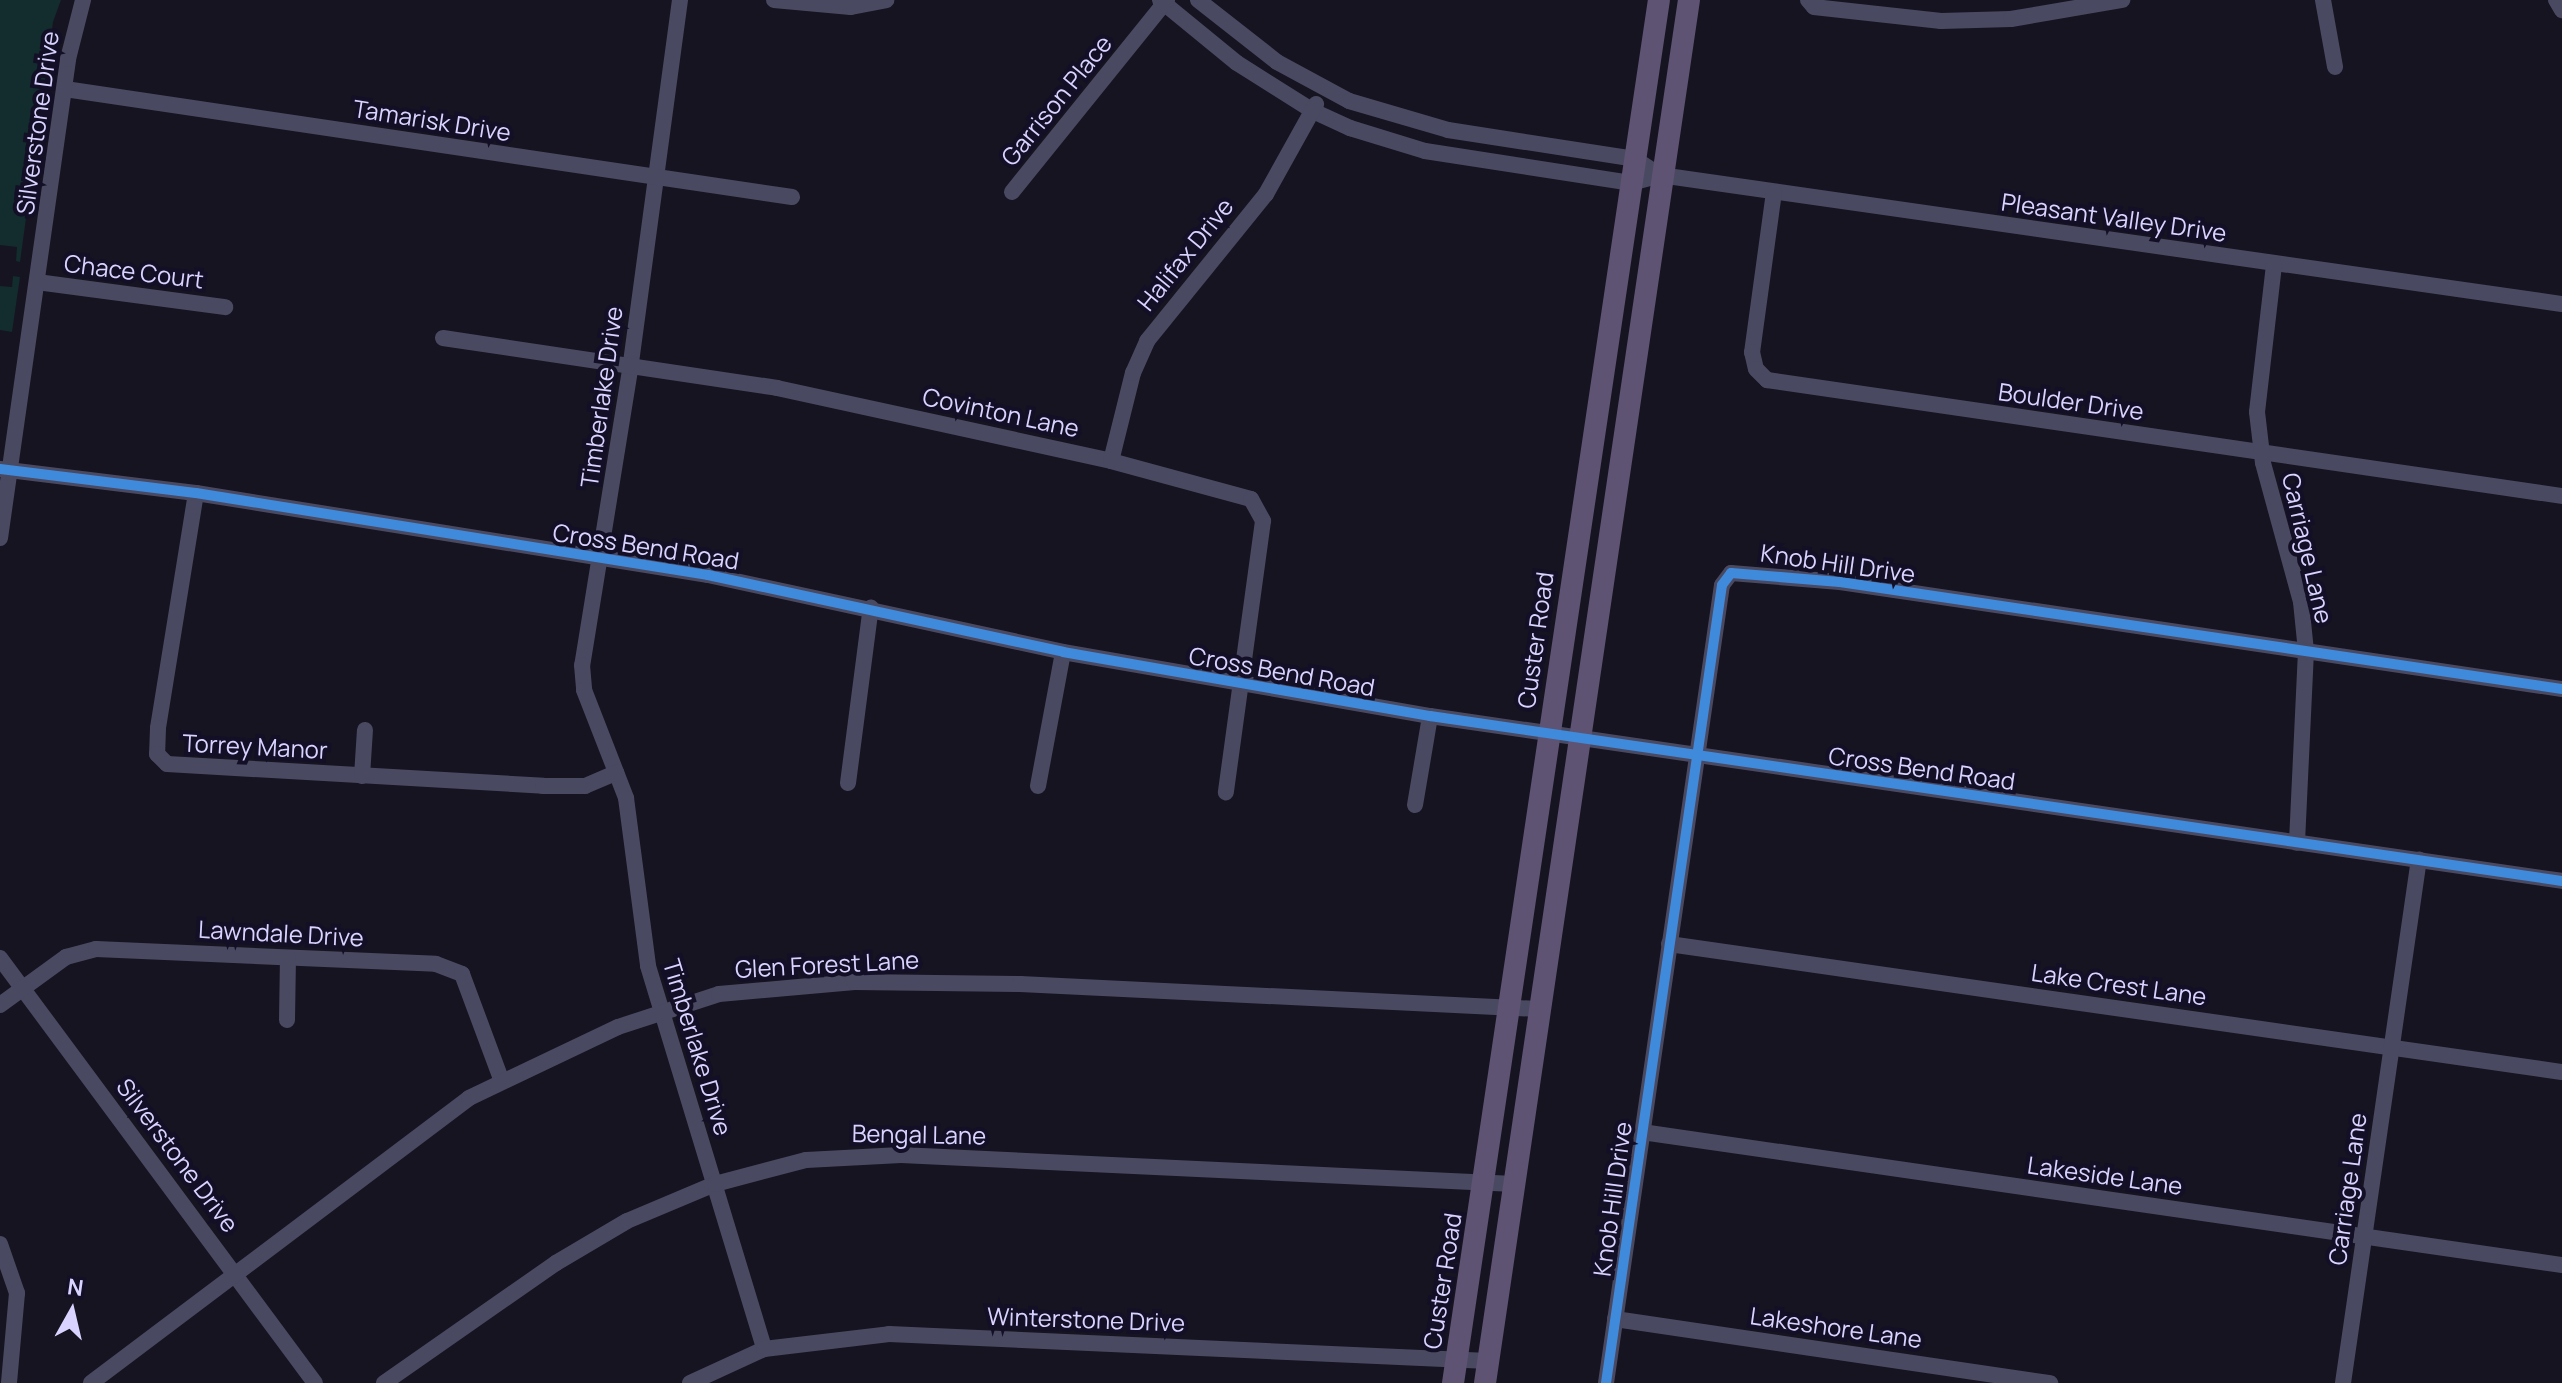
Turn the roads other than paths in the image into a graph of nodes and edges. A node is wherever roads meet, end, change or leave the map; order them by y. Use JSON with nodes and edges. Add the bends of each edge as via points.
{"nodes":[{"id":1,"x":83,"y":0,"type":"edge"},
{"id":2,"x":680,"y":0,"type":"edge"},
{"id":3,"x":774,"y":0,"type":"edge"},
{"id":4,"x":886,"y":0,"type":"edge"},
{"id":5,"x":1198,"y":0,"type":"edge"},
{"id":6,"x":1659,"y":0,"type":"edge"},
{"id":7,"x":1689,"y":0,"type":"edge"},
{"id":8,"x":1808,"y":0,"type":"edge"},
{"id":9,"x":2122,"y":0,"type":"edge"},
{"id":10,"x":2323,"y":0,"type":"edge"},
{"id":11,"x":2556,"y":0,"type":"edge"},
{"id":12,"x":1164,"y":1,"type":"edge"},
{"id":13,"x":2562,"y":10,"type":"edge"},
{"id":14,"x":2335,"y":67,"type":"dead end"},
{"id":15,"x":65,"y":89,"type":"junction"},
{"id":16,"x":1324,"y":89,"type":"junction"},
{"id":17,"x":1313,"y":111,"type":"junction"},
{"id":18,"x":1448,"y":130,"type":"junction"},
{"id":19,"x":1444,"y":154,"type":"junction"},
{"id":20,"x":1635,"y":159,"type":"junction"},
{"id":21,"x":1660,"y":175,"type":"junction"},
{"id":22,"x":653,"y":178,"type":"junction"},
{"id":23,"x":1631,"y":183,"type":"junction"},
{"id":24,"x":1012,"y":192,"type":"dead end"},
{"id":25,"x":1774,"y":192,"type":"junction"},
{"id":26,"x":792,"y":197,"type":"dead end"},
{"id":27,"x":2274,"y":265,"type":"junction"},
{"id":28,"x":37,"y":282,"type":"junction"},
{"id":29,"x":2562,"y":304,"type":"edge"},
{"id":30,"x":225,"y":307,"type":"dead end"},
{"id":31,"x":443,"y":338,"type":"dead end"},
{"id":32,"x":631,"y":364,"type":"junction"},
{"id":33,"x":2261,"y":452,"type":"junction"},
{"id":34,"x":1111,"y":461,"type":"junction"},
{"id":35,"x":5,"y":470,"type":"edge"},
{"id":36,"x":196,"y":493,"type":"junction"},
{"id":37,"x":2562,"y":496,"type":"edge"},
{"id":38,"x":0,"y":538,"type":"edge"},
{"id":39,"x":600,"y":560,"type":"junction"},
{"id":40,"x":871,"y":607,"type":"junction"},
{"id":41,"x":2306,"y":651,"type":"junction"},
{"id":42,"x":1063,"y":652,"type":"junction"},
{"id":43,"x":1237,"y":684,"type":"junction"},
{"id":44,"x":2562,"y":689,"type":"edge"},
{"id":45,"x":1430,"y":716,"type":"junction"},
{"id":46,"x":365,"y":730,"type":"dead end"},
{"id":47,"x":1548,"y":732,"type":"junction"},
{"id":48,"x":1578,"y":737,"type":"junction"},
{"id":49,"x":1696,"y":756,"type":"junction"},
{"id":50,"x":616,"y":773,"type":"junction"},
{"id":51,"x":362,"y":776,"type":"junction"},
{"id":52,"x":848,"y":783,"type":"dead end"},
{"id":53,"x":1038,"y":786,"type":"dead end"},
{"id":54,"x":1226,"y":792,"type":"dead end"},
{"id":55,"x":1415,"y":805,"type":"dead end"},
{"id":56,"x":2297,"y":843,"type":"junction"},
{"id":57,"x":2419,"y":859,"type":"junction"},
{"id":58,"x":2562,"y":881,"type":"edge"},
{"id":59,"x":1669,"y":944,"type":"junction"},
{"id":60,"x":0,"y":958,"type":"edge"},
{"id":61,"x":288,"y":958,"type":"junction"},
{"id":62,"x":23,"y":986,"type":"junction"},
{"id":63,"x":0,"y":1005,"type":"edge"},
{"id":64,"x":1509,"y":1007,"type":"junction"},
{"id":65,"x":1539,"y":1009,"type":"junction"},
{"id":66,"x":661,"y":1011,"type":"junction"},
{"id":67,"x":287,"y":1020,"type":"dead end"},
{"id":68,"x":2392,"y":1046,"type":"junction"},
{"id":69,"x":2562,"y":1072,"type":"edge"},
{"id":70,"x":501,"y":1079,"type":"junction"},
{"id":71,"x":1642,"y":1132,"type":"junction"},
{"id":72,"x":1484,"y":1182,"type":"junction"},
{"id":73,"x":715,"y":1184,"type":"junction"},
{"id":74,"x":1514,"y":1184,"type":"junction"},
{"id":75,"x":2364,"y":1237,"type":"junction"},
{"id":76,"x":0,"y":1244,"type":"edge"},
{"id":77,"x":2562,"y":1265,"type":"edge"},
{"id":78,"x":235,"y":1271,"type":"junction"},
{"id":79,"x":1615,"y":1319,"type":"junction"},
{"id":80,"x":764,"y":1349,"type":"junction"},
{"id":81,"x":1457,"y":1358,"type":"junction"},
{"id":82,"x":1487,"y":1372,"type":"edge"},
{"id":83,"x":9,"y":1383,"type":"edge"},
{"id":84,"x":91,"y":1383,"type":"edge"},
{"id":85,"x":315,"y":1383,"type":"edge"},
{"id":86,"x":384,"y":1383,"type":"edge"},
{"id":87,"x":690,"y":1383,"type":"edge"},
{"id":88,"x":1453,"y":1383,"type":"edge"},
{"id":89,"x":1606,"y":1383,"type":"edge"},
{"id":90,"x":2050,"y":1383,"type":"edge"},
{"id":91,"x":2343,"y":1383,"type":"edge"}],
"edges":[{"from":1,"to":15,"type":"street","name":"Silverstone Drive"},
{"from":2,"to":22,"type":"street","name":"Timberlake Drive"},
{"from":3,"to":4,"type":"street","via":[[851,7]]},
{"from":5,"to":16,"type":"street","name":"Pleasant Valley Drive","via":[[1277,62]]},
{"from":6,"to":20,"type":"main road","name":"Custer Road"},
{"from":7,"to":21,"type":"main road"},
{"from":8,"to":9,"type":"street","via":[[1814,7],[1941,21],[2011,19]]},
{"from":10,"to":14,"type":"street"},
{"from":11,"to":13,"type":"street"},
{"from":12,"to":17,"type":"street","name":"Pleasant Valley Drive","via":[[1237,63]]},
{"from":12,"to":24,"type":"street","name":"Garrison Place"},
{"from":15,"to":22,"type":"street","name":"Tamarisk Drive"},
{"from":15,"to":28,"type":"street","name":"Silverstone Drive"},
{"from":16,"to":17,"type":"street","name":"Halifax Drive"},
{"from":16,"to":18,"type":"street","name":"Pleasant Valley Drive","via":[[1389,116]]},
{"from":17,"to":19,"type":"street","name":"Pleasant Valley Drive","via":[[1350,128]]},
{"from":17,"to":34,"type":"street","name":"Halifax Drive","via":[[1266,194],[1147,341],[1133,373]]},
{"from":18,"to":19,"type":"street"},
{"from":18,"to":20,"type":"street","name":"Pleasant Valley Drive"},
{"from":19,"to":23,"type":"street","name":"Pleasant Valley Drive"},
{"from":20,"to":21,"type":"street","name":"Pleasant Valley Drive"},
{"from":20,"to":23,"type":"main road","name":"Custer Road"},
{"from":21,"to":23,"type":"street","name":"Pleasant Valley Drive"},
{"from":21,"to":25,"type":"street","name":"Pleasant Valley Drive"},
{"from":21,"to":48,"type":"main road"},
{"from":22,"to":26,"type":"street","name":"Tamarisk Drive"},
{"from":22,"to":32,"type":"street","name":"Timberlake Drive"},
{"from":23,"to":47,"type":"main road","name":"Custer Road"},
{"from":25,"to":27,"type":"street","name":"Pleasant Valley Drive"},
{"from":25,"to":33,"type":"street","name":"Boulder Drive","via":[[1752,352],[1756,369],[1767,380]]},
{"from":27,"to":29,"type":"street","name":"Pleasant Valley Drive"},
{"from":27,"to":33,"type":"street","name":"Carriage Lane","via":[[2257,412]]},
{"from":28,"to":30,"type":"street","name":"Chace Court"},
{"from":28,"to":35,"type":"street","name":"Silverstone Drive"},
{"from":31,"to":32,"type":"street","name":"Covinton Lane"},
{"from":32,"to":34,"type":"street","name":"Covinton Lane","via":[[777,388]]},
{"from":32,"to":39,"type":"street","name":"Timberlake Drive"},
{"from":33,"to":37,"type":"street","name":"Boulder Drive"},
{"from":33,"to":41,"type":"street","name":"Carriage Lane","via":[[2301,602]]},
{"from":34,"to":43,"type":"street","name":"Covinton Lane","via":[[1251,499],[1261,511]]},
{"from":35,"to":36,"type":"street","name":"Cross Bend Road"},
{"from":35,"to":38,"type":"street","name":"Silverstone Drive"},
{"from":36,"to":39,"type":"street","name":"Cross Bend Road"},
{"from":36,"to":51,"type":"street","name":"Torrey Manor","via":[[157,754],[167,764],[183,766]]},
{"from":39,"to":40,"type":"street","name":"Cross Bend Road"},
{"from":39,"to":50,"type":"street","name":"Timberlake Drive","via":[[582,665],[584,690]]},
{"from":40,"to":42,"type":"street","name":"Cross Bend Road"},
{"from":40,"to":52,"type":"street"},
{"from":41,"to":44,"type":"street","name":"Knob Hill Drive"},
{"from":41,"to":49,"type":"street","name":"Knob Hill Drive","via":[[1743,570],[1731,573],[1722,585]]},
{"from":41,"to":56,"type":"street","name":"Carriage Lane"},
{"from":42,"to":43,"type":"street","name":"Cross Bend Road"},
{"from":42,"to":53,"type":"street"},
{"from":43,"to":45,"type":"street","name":"Cross Bend Road"},
{"from":43,"to":54,"type":"street","name":"Covinton Lane"},
{"from":45,"to":47,"type":"street","name":"Cross Bend Road"},
{"from":45,"to":55,"type":"street"},
{"from":46,"to":51,"type":"street"},
{"from":47,"to":48,"type":"street","name":"Cross Bend Road"},
{"from":47,"to":64,"type":"main road","name":"Custer Road"},
{"from":48,"to":49,"type":"street","name":"Cross Bend Road"},
{"from":48,"to":65,"type":"main road"},
{"from":49,"to":56,"type":"street","name":"Cross Bend Road"},
{"from":49,"to":59,"type":"street","name":"Knob Hill Drive"},
{"from":50,"to":51,"type":"street","name":"Torrey Manor","via":[[585,786]]},
{"from":50,"to":66,"type":"street","name":"Timberlake Drive","via":[[631,821],[642,940]]},
{"from":56,"to":57,"type":"street","name":"Cross Bend Road"},
{"from":57,"to":58,"type":"street","name":"Cross Bend Road"},
{"from":57,"to":68,"type":"street","name":"Carriage Lane"},
{"from":59,"to":68,"type":"street","name":"Lake Crest Lane"},
{"from":59,"to":71,"type":"street","name":"Knob Hill Drive"},
{"from":60,"to":62,"type":"street","name":"Silverstone Drive"},
{"from":61,"to":62,"type":"street","name":"Lawndale Drive","via":[[96,949],[66,957]]},
{"from":61,"to":67,"type":"street"},
{"from":61,"to":70,"type":"street","name":"Lawndale Drive","via":[[454,968],[467,983]]},
{"from":62,"to":63,"type":"street","name":"Lawndale Drive"},
{"from":62,"to":78,"type":"street","name":"Silverstone Drive"},
{"from":64,"to":65,"type":"street","name":"Glen Forest Lane"},
{"from":64,"to":66,"type":"street","name":"Glen Forest Lane","via":[[1020,984],[854,982],[753,989]]},
{"from":64,"to":72,"type":"main road","name":"Custer Road"},
{"from":65,"to":74,"type":"main road"},
{"from":66,"to":70,"type":"street","name":"Glen Forest Lane"},
{"from":66,"to":73,"type":"street","name":"Timberlake Drive"},
{"from":68,"to":69,"type":"street","name":"Lake Crest Lane"},
{"from":68,"to":75,"type":"street","name":"Carriage Lane"},
{"from":70,"to":78,"type":"street","name":"Glen Forest Lane"},
{"from":71,"to":75,"type":"street","name":"Lakeside Lane"},
{"from":71,"to":79,"type":"street","name":"Knob Hill Drive"},
{"from":72,"to":73,"type":"street","name":"Bengal Lane","via":[[888,1155],[806,1160]]},
{"from":72,"to":74,"type":"street","name":"Bengal Lane"},
{"from":72,"to":81,"type":"main road","name":"Custer Road"},
{"from":73,"to":80,"type":"street","name":"Timberlake Drive"},
{"from":73,"to":86,"type":"street","name":"Bengal Lane","via":[[593,1239]]},
{"from":74,"to":82,"type":"main road"},
{"from":75,"to":77,"type":"street","name":"Lakeside Lane"},
{"from":75,"to":91,"type":"street","name":"Carriage Lane"},
{"from":76,"to":83,"type":"street","via":[[17,1293]]},
{"from":78,"to":84,"type":"street","name":"Glen Forest Lane"},
{"from":78,"to":85,"type":"street","name":"Silverstone Drive"},
{"from":79,"to":89,"type":"street","name":"Knob Hill Drive"},
{"from":79,"to":90,"type":"street","name":"Lakeshore Lane"},
{"from":80,"to":81,"type":"street","name":"Winterstone Drive","via":[[889,1334]]},
{"from":80,"to":87,"type":"street","name":"Winterstone Drive"},
{"from":81,"to":82,"type":"street","name":"Winterstone Drive"},
{"from":81,"to":88,"type":"main road","name":"Custer Road"}]}
